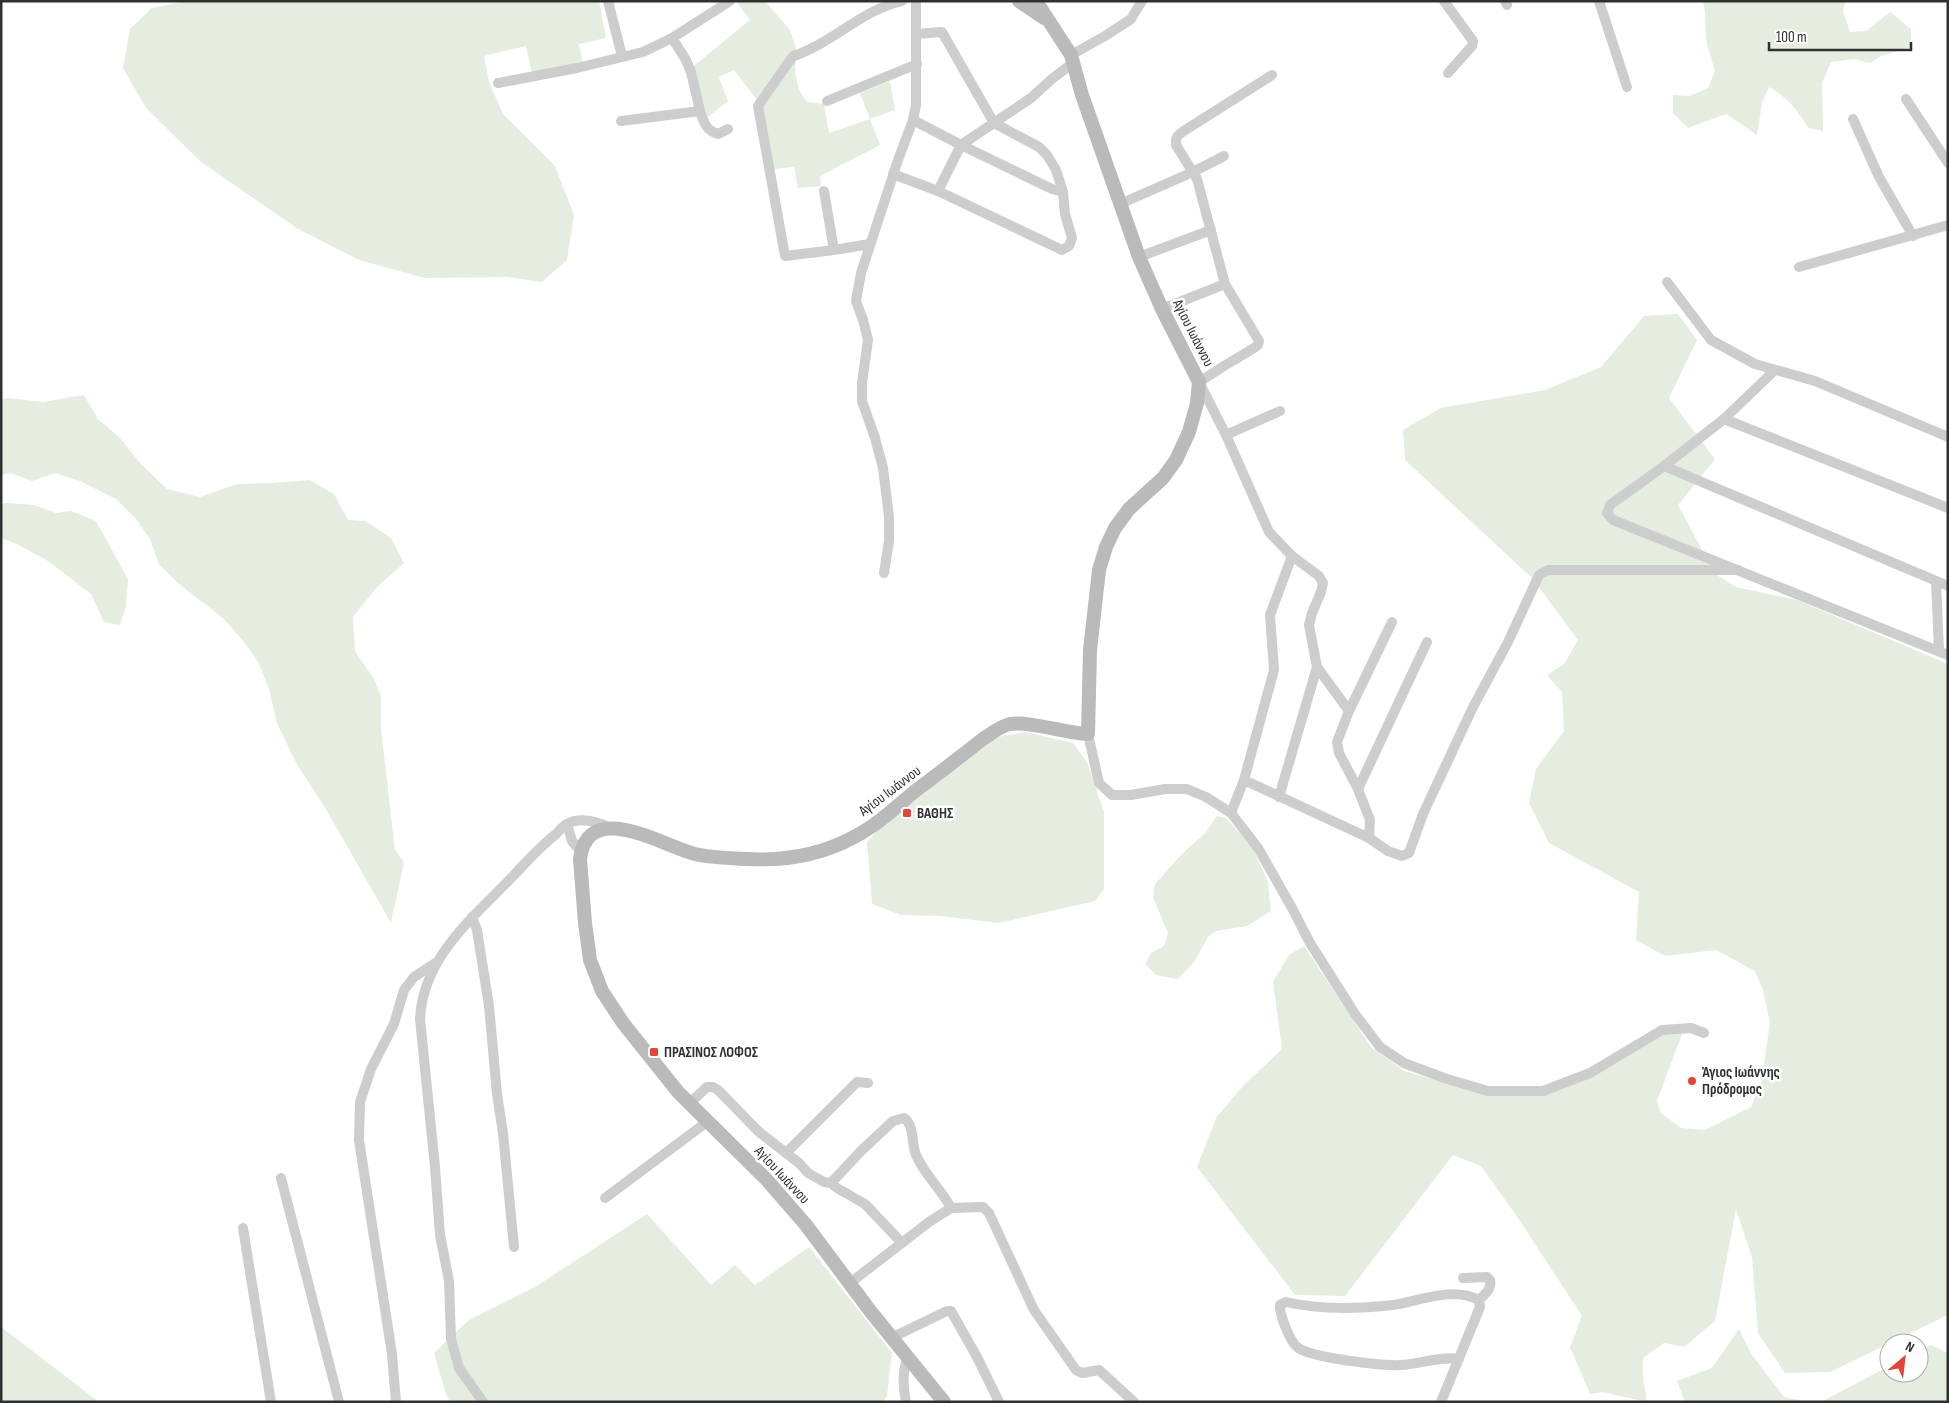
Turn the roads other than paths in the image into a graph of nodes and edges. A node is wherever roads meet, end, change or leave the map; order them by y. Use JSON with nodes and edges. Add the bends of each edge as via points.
{"nodes":[{"id":1,"x":608,"y":1,"type":"edge"},
{"id":2,"x":730,"y":1,"type":"edge"},
{"id":3,"x":902,"y":1,"type":"edge"},
{"id":4,"x":916,"y":1,"type":"edge"},
{"id":5,"x":1019,"y":1,"type":"edge"},
{"id":6,"x":1036,"y":1,"type":"edge"},
{"id":7,"x":1142,"y":1,"type":"edge"},
{"id":8,"x":1444,"y":1,"type":"edge"},
{"id":9,"x":1600,"y":1,"type":"edge"},
{"id":10,"x":890,"y":3,"type":"edge"},
{"id":11,"x":1047,"y":19,"type":"junction"},
{"id":12,"x":916,"y":34,"type":"junction"},
{"id":13,"x":672,"y":38,"type":"junction"},
{"id":14,"x":622,"y":56,"type":"junction"},
{"id":15,"x":1072,"y":59,"type":"junction"},
{"id":16,"x":917,"y":64,"type":"junction"},
{"id":17,"x":1448,"y":73,"type":"dead end"},
{"id":18,"x":1272,"y":75,"type":"dead end"},
{"id":19,"x":498,"y":83,"type":"dead end"},
{"id":20,"x":1627,"y":87,"type":"dead end"},
{"id":21,"x":1906,"y":99,"type":"dead end"},
{"id":22,"x":827,"y":101,"type":"dead end"},
{"id":23,"x":700,"y":111,"type":"junction"},
{"id":24,"x":1853,"y":119,"type":"dead end"},
{"id":25,"x":913,"y":120,"type":"junction"},
{"id":26,"x":621,"y":121,"type":"dead end"},
{"id":27,"x":994,"y":123,"type":"junction"},
{"id":28,"x":728,"y":129,"type":"dead end"},
{"id":29,"x":961,"y":145,"type":"junction"},
{"id":30,"x":1224,"y":156,"type":"dead end"},
{"id":31,"x":1948,"y":163,"type":"edge"},
{"id":32,"x":1193,"y":172,"type":"junction"},
{"id":33,"x":893,"y":174,"type":"junction"},
{"id":34,"x":824,"y":190,"type":"dead end"},
{"id":35,"x":938,"y":191,"type":"junction"},
{"id":36,"x":1063,"y":192,"type":"junction"},
{"id":37,"x":1120,"y":204,"type":"junction"},
{"id":38,"x":1948,"y":225,"type":"edge"},
{"id":39,"x":1210,"y":230,"type":"junction"},
{"id":40,"x":1913,"y":236,"type":"junction"},
{"id":41,"x":870,"y":244,"type":"junction"},
{"id":42,"x":834,"y":250,"type":"junction"},
{"id":43,"x":1139,"y":257,"type":"junction"},
{"id":44,"x":1799,"y":267,"type":"dead end"},
{"id":45,"x":1667,"y":282,"type":"dead end"},
{"id":46,"x":1225,"y":284,"type":"junction"},
{"id":47,"x":1162,"y":309,"type":"junction"},
{"id":48,"x":1775,"y":370,"type":"junction"},
{"id":49,"x":1199,"y":382,"type":"junction"},
{"id":50,"x":1280,"y":411,"type":"dead end"},
{"id":51,"x":1724,"y":419,"type":"junction"},
{"id":52,"x":1226,"y":435,"type":"junction"},
{"id":53,"x":1948,"y":437,"type":"edge"},
{"id":54,"x":1664,"y":466,"type":"junction"},
{"id":55,"x":1948,"y":508,"type":"edge"},
{"id":56,"x":1292,"y":556,"type":"junction"},
{"id":57,"x":1738,"y":570,"type":"junction"},
{"id":58,"x":884,"y":573,"type":"dead end"},
{"id":59,"x":1936,"y":581,"type":"junction"},
{"id":60,"x":1948,"y":586,"type":"edge"},
{"id":61,"x":1392,"y":622,"type":"dead end"},
{"id":62,"x":1427,"y":642,"type":"dead end"},
{"id":63,"x":1944,"y":653,"type":"edge"},
{"id":64,"x":1317,"y":667,"type":"junction"},
{"id":65,"x":1349,"y":711,"type":"junction"},
{"id":66,"x":1088,"y":734,"type":"junction"},
{"id":67,"x":1244,"y":780,"type":"junction"},
{"id":68,"x":1358,"y":789,"type":"junction"},
{"id":69,"x":1278,"y":797,"type":"junction"},
{"id":70,"x":1231,"y":813,"type":"junction"},
{"id":71,"x":568,"y":824,"type":"junction"},
{"id":72,"x":611,"y":828,"type":"junction"},
{"id":73,"x":1369,"y":838,"type":"junction"},
{"id":74,"x":581,"y":852,"type":"junction"},
{"id":75,"x":472,"y":917,"type":"junction"},
{"id":76,"x":437,"y":962,"type":"junction"},
{"id":77,"x":1704,"y":1033,"type":"dead end"},
{"id":78,"x":868,"y":1083,"type":"dead end"},
{"id":79,"x":689,"y":1104,"type":"junction"},
{"id":80,"x":707,"y":1122,"type":"junction"},
{"id":81,"x":786,"y":1153,"type":"junction"},
{"id":82,"x":281,"y":1178,"type":"dead end"},
{"id":83,"x":831,"y":1183,"type":"junction"},
{"id":84,"x":605,"y":1198,"type":"dead end"},
{"id":85,"x":951,"y":1208,"type":"junction"},
{"id":86,"x":243,"y":1228,"type":"dead end"},
{"id":87,"x":902,"y":1244,"type":"junction"},
{"id":88,"x":514,"y":1247,"type":"dead end"},
{"id":89,"x":1464,"y":1278,"type":"dead end"},
{"id":90,"x":850,"y":1283,"type":"junction"},
{"id":91,"x":1479,"y":1300,"type":"junction"},
{"id":92,"x":893,"y":1337,"type":"junction"},
{"id":93,"x":908,"y":1356,"type":"junction"},
{"id":94,"x":1459,"y":1359,"type":"junction"},
{"id":95,"x":271,"y":1402,"type":"edge"},
{"id":96,"x":339,"y":1402,"type":"edge"},
{"id":97,"x":396,"y":1402,"type":"edge"},
{"id":98,"x":483,"y":1402,"type":"edge"},
{"id":99,"x":906,"y":1402,"type":"edge"},
{"id":100,"x":944,"y":1402,"type":"edge"},
{"id":101,"x":999,"y":1402,"type":"edge"},
{"id":102,"x":1134,"y":1402,"type":"edge"},
{"id":103,"x":1442,"y":1402,"type":"edge"}],
"edges":[{"from":1,"to":14,"type":"street"},
{"from":2,"to":13,"type":"street"},
{"from":3,"to":10,"type":"street"},
{"from":4,"to":12,"type":"street"},
{"from":5,"to":11,"type":"street","name":"Αγίου Ιωάννου"},
{"from":6,"to":11,"type":"street"},
{"from":7,"to":15,"type":"street","via":[[1131,19]]},
{"from":8,"to":17,"type":"street","via":[[1472,41],[1472,46]]},
{"from":9,"to":20,"type":"street"},
{"from":10,"to":42,"type":"street","via":[[793,56],[758,106],[785,256]]},
{"from":11,"to":15,"type":"street","name":"Αγίου Ιωάννου"},
{"from":12,"to":16,"type":"street"},
{"from":12,"to":27,"type":"street","via":[[942,32]]},
{"from":13,"to":14,"type":"street","via":[[643,52]]},
{"from":13,"to":23,"type":"street","via":[[691,72]]},
{"from":14,"to":19,"type":"street"},
{"from":15,"to":27,"type":"street","via":[[1031,98]]},
{"from":15,"to":37,"type":"street","name":"Αγίου Ιωάννου"},
{"from":16,"to":22,"type":"street"},
{"from":16,"to":25,"type":"street"},
{"from":18,"to":32,"type":"street","via":[[1177,136],[1176,145]]},
{"from":21,"to":31,"type":"street"},
{"from":23,"to":26,"type":"street"},
{"from":23,"to":28,"type":"street","via":[[711,132],[718,134]]},
{"from":24,"to":40,"type":"street","via":[[1879,177]]},
{"from":25,"to":29,"type":"street"},
{"from":25,"to":33,"type":"street"},
{"from":27,"to":29,"type":"street"},
{"from":27,"to":36,"type":"street","via":[[1039,147],[1047,155]]},
{"from":29,"to":35,"type":"street"},
{"from":29,"to":36,"type":"street"},
{"from":30,"to":32,"type":"street"},
{"from":32,"to":37,"type":"street"},
{"from":32,"to":39,"type":"street"},
{"from":33,"to":35,"type":"street"},
{"from":33,"to":41,"type":"street"},
{"from":34,"to":42,"type":"street"},
{"from":35,"to":36,"type":"street","via":[[1062,250],[1069,246],[1072,238]]},
{"from":37,"to":43,"type":"street","name":"Αγίου Ιωάννου"},
{"from":38,"to":40,"type":"street"},
{"from":39,"to":43,"type":"street"},
{"from":39,"to":46,"type":"street"},
{"from":40,"to":44,"type":"street"},
{"from":41,"to":42,"type":"street"},
{"from":41,"to":58,"type":"street","via":[[856,301],[868,340],[862,401],[883,468],[889,517]]},
{"from":43,"to":47,"type":"street","name":"Αγίου Ιωάννου"},
{"from":45,"to":48,"type":"street","via":[[1711,340],[1754,364]]},
{"from":46,"to":47,"type":"street"},
{"from":46,"to":49,"type":"street","via":[[1259,341],[1258,345]]},
{"from":47,"to":49,"type":"street","name":"Αγίου Ιωάννου"},
{"from":48,"to":51,"type":"street"},
{"from":48,"to":53,"type":"street","via":[[1815,381]]},
{"from":49,"to":52,"type":"street"},
{"from":49,"to":66,"type":"street","name":"Αγίου Ιωάννου","via":[[1189,432],[1176,460],[1163,478],[1129,510],[1106,547],[1099,570],[1090,650]]},
{"from":50,"to":52,"type":"street"},
{"from":51,"to":54,"type":"street"},
{"from":51,"to":55,"type":"street"},
{"from":52,"to":56,"type":"street","via":[[1269,532]]},
{"from":54,"to":57,"type":"street","via":[[1610,505],[1607,513],[1613,520]]},
{"from":54,"to":59,"type":"street"},
{"from":56,"to":64,"type":"street","via":[[1323,582],[1309,625]]},
{"from":56,"to":67,"type":"street","via":[[1270,614],[1274,670]]},
{"from":57,"to":63,"type":"street"},
{"from":57,"to":73,"type":"street","via":[[1548,570],[1539,575],[1473,707],[1408,853],[1402,856]]},
{"from":59,"to":60,"type":"street"},
{"from":59,"to":63,"type":"street"},
{"from":61,"to":65,"type":"street"},
{"from":62,"to":68,"type":"street"},
{"from":64,"to":65,"type":"street"},
{"from":64,"to":69,"type":"street"},
{"from":65,"to":68,"type":"street","via":[[1337,742]]},
{"from":66,"to":70,"type":"street","via":[[1099,783],[1112,795],[1165,788],[1187,789]]},
{"from":66,"to":72,"type":"street","name":"Αγίου Ιωάννου","via":[[1010,724],[983,739],[875,824],[854,837],[805,855],[747,859],[697,855],[635,832]]},
{"from":67,"to":69,"type":"street"},
{"from":67,"to":70,"type":"street"},
{"from":68,"to":73,"type":"street","via":[[1370,820]]},
{"from":69,"to":73,"type":"street"},
{"from":70,"to":77,"type":"street","via":[[1258,848],[1310,943],[1355,1014],[1380,1047],[1404,1062],[1488,1091],[1543,1091],[1590,1074],[1662,1030],[1691,1028]]},
{"from":71,"to":72,"type":"street","via":[[586,820]]},
{"from":71,"to":74,"type":"street","via":[[572,841]]},
{"from":71,"to":75,"type":"street","via":[[540,847]]},
{"from":72,"to":74,"type":"street","via":[[589,837]]},
{"from":74,"to":79,"type":"street","name":"Αγίου Ιωάννου","via":[[585,923],[595,976],[623,1023]]},
{"from":75,"to":76,"type":"street"},
{"from":75,"to":88,"type":"street","via":[[489,1006]]},
{"from":76,"to":97,"type":"street","via":[[414,977],[404,990],[394,1024],[371,1069],[360,1102],[360,1140],[392,1354]]},
{"from":76,"to":98,"type":"street","via":[[421,1004],[420,1019],[440,1235],[454,1352],[459,1368]]},
{"from":78,"to":81,"type":"street","via":[[857,1082]]},
{"from":79,"to":80,"type":"street","name":"Αγίου Ιωάννου"},
{"from":79,"to":81,"type":"street","via":[[707,1087],[713,1087],[759,1132]]},
{"from":80,"to":84,"type":"street"},
{"from":80,"to":90,"type":"street","name":"Αγίου Ιωάννου","via":[[767,1180]]},
{"from":81,"to":83,"type":"street","via":[[817,1179]]},
{"from":82,"to":96,"type":"street"},
{"from":83,"to":85,"type":"street","via":[[893,1120],[904,1118],[909,1121],[916,1154]]},
{"from":83,"to":87,"type":"street","via":[[865,1204]]},
{"from":85,"to":87,"type":"street"},
{"from":85,"to":102,"type":"street","via":[[986,1210],[1034,1310],[1076,1370],[1082,1373],[1099,1370]]},
{"from":86,"to":95,"type":"street"},
{"from":87,"to":90,"type":"street"},
{"from":89,"to":91,"type":"street","via":[[1487,1277],[1490,1280],[1487,1292]]},
{"from":90,"to":92,"type":"street","name":"Αγίου Ιωάννου"},
{"from":91,"to":94,"type":"street","via":[[1480,1307]]},
{"from":91,"to":94,"type":"street","via":[[1459,1294],[1355,1308],[1320,1308],[1286,1302],[1280,1305],[1279,1311],[1292,1341],[1305,1351],[1337,1359],[1400,1365]]},
{"from":92,"to":93,"type":"street","name":"Αγίου Ιωάννου"},
{"from":92,"to":101,"type":"street","via":[[951,1311]]},
{"from":93,"to":99,"type":"street","via":[[903,1380]]},
{"from":93,"to":100,"type":"street","name":"Αγίου Ιωάννου"},
{"from":94,"to":103,"type":"street"}]}
